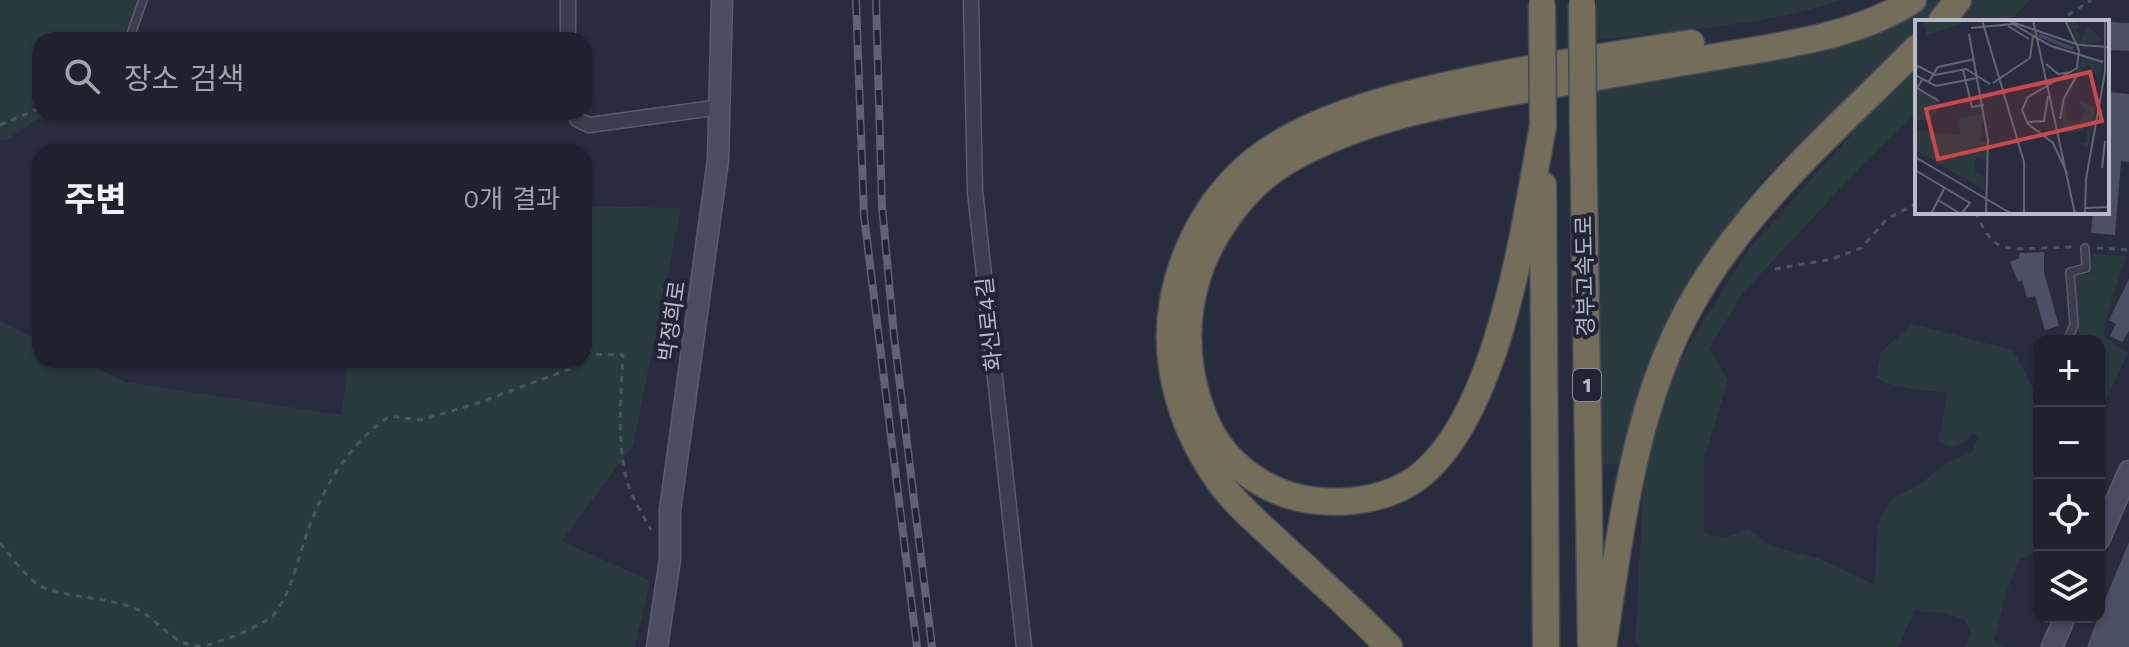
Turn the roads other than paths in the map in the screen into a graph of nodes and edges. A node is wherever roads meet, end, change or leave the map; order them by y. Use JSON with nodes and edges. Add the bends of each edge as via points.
{"nodes":[{"id":1,"x":143,"y":0,"type":"edge"},
{"id":2,"x":568,"y":0,"type":"edge"},
{"id":3,"x":722,"y":0,"type":"edge"},
{"id":4,"x":971,"y":0,"type":"edge"},
{"id":5,"x":1877,"y":0,"type":"edge"},
{"id":6,"x":1913,"y":0,"type":"edge"},
{"id":7,"x":1958,"y":0,"type":"edge"},
{"id":8,"x":1542,"y":2,"type":"edge"},
{"id":9,"x":1582,"y":2,"type":"edge"},
{"id":10,"x":1943,"y":20,"type":"edge"},
{"id":11,"x":132,"y":32,"type":"edge"},
{"id":12,"x":568,"y":32,"type":"edge"},
{"id":13,"x":1915,"y":50,"type":"edge"},
{"id":14,"x":721,"y":107,"type":"junction"},
{"id":15,"x":578,"y":120,"type":"edge"},
{"id":16,"x":1543,"y":126,"type":"junction"},
{"id":17,"x":2085,"y":248,"type":"road end"},
{"id":18,"x":2070,"y":335,"type":"edge"},
{"id":19,"x":2129,"y":472,"type":"edge"},
{"id":20,"x":2105,"y":526,"type":"edge"},
{"id":21,"x":2062,"y":623,"type":"edge"},
{"id":22,"x":657,"y":647,"type":"edge"},
{"id":23,"x":1024,"y":647,"type":"edge"},
{"id":24,"x":1389,"y":647,"type":"edge"},
{"id":25,"x":1546,"y":647,"type":"edge"},
{"id":26,"x":1591,"y":647,"type":"edge"},
{"id":27,"x":1603,"y":647,"type":"edge"},
{"id":28,"x":2052,"y":647,"type":"edge"}],
"edges":[{"from":1,"to":11,"type":"lane"},
{"from":2,"to":12,"type":"street"},
{"from":3,"to":14,"type":"street","name":"박정희로"},
{"from":4,"to":23,"type":"street","name":"화신로4길","via":[[975,191]]},
{"from":5,"to":24,"type":"highway","via":[[1808,23],[1493,75],[1396,97],[1272,148],[1213,206],[1184,259],[1171,312],[1172,375],[1180,404],[1224,488]]},
{"from":6,"to":16,"type":"highway","via":[[1874,20],[1818,37],[1401,115],[1288,161],[1254,187],[1228,218],[1203,259],[1192,293],[1188,350],[1193,387],[1215,442],[1230,459],[1268,487],[1340,503],[1400,488],[1430,466],[1463,422],[1497,338],[1513,285]]},
{"from":7,"to":10,"type":"highway"},
{"from":8,"to":16,"type":"highway","name":"경부고속도로","number":"1","bridge":true},
{"from":9,"to":26,"type":"highway","name":"경부고속도로","number":"1","bridge":true},
{"from":13,"to":27,"type":"highway","via":[[1772,192],[1724,254],[1684,319],[1666,356],[1639,444]]},
{"from":14,"to":15,"type":"street","via":[[589,125]]},
{"from":14,"to":22,"type":"street","name":"박정희로"},
{"from":16,"to":25,"type":"highway","name":"경부고속도로","number":"1"},
{"from":17,"to":18,"type":"lane","via":[[2086,268],[2070,272],[2074,325]]},
{"from":19,"to":20,"type":"street"},
{"from":21,"to":28,"type":"street"}]}
